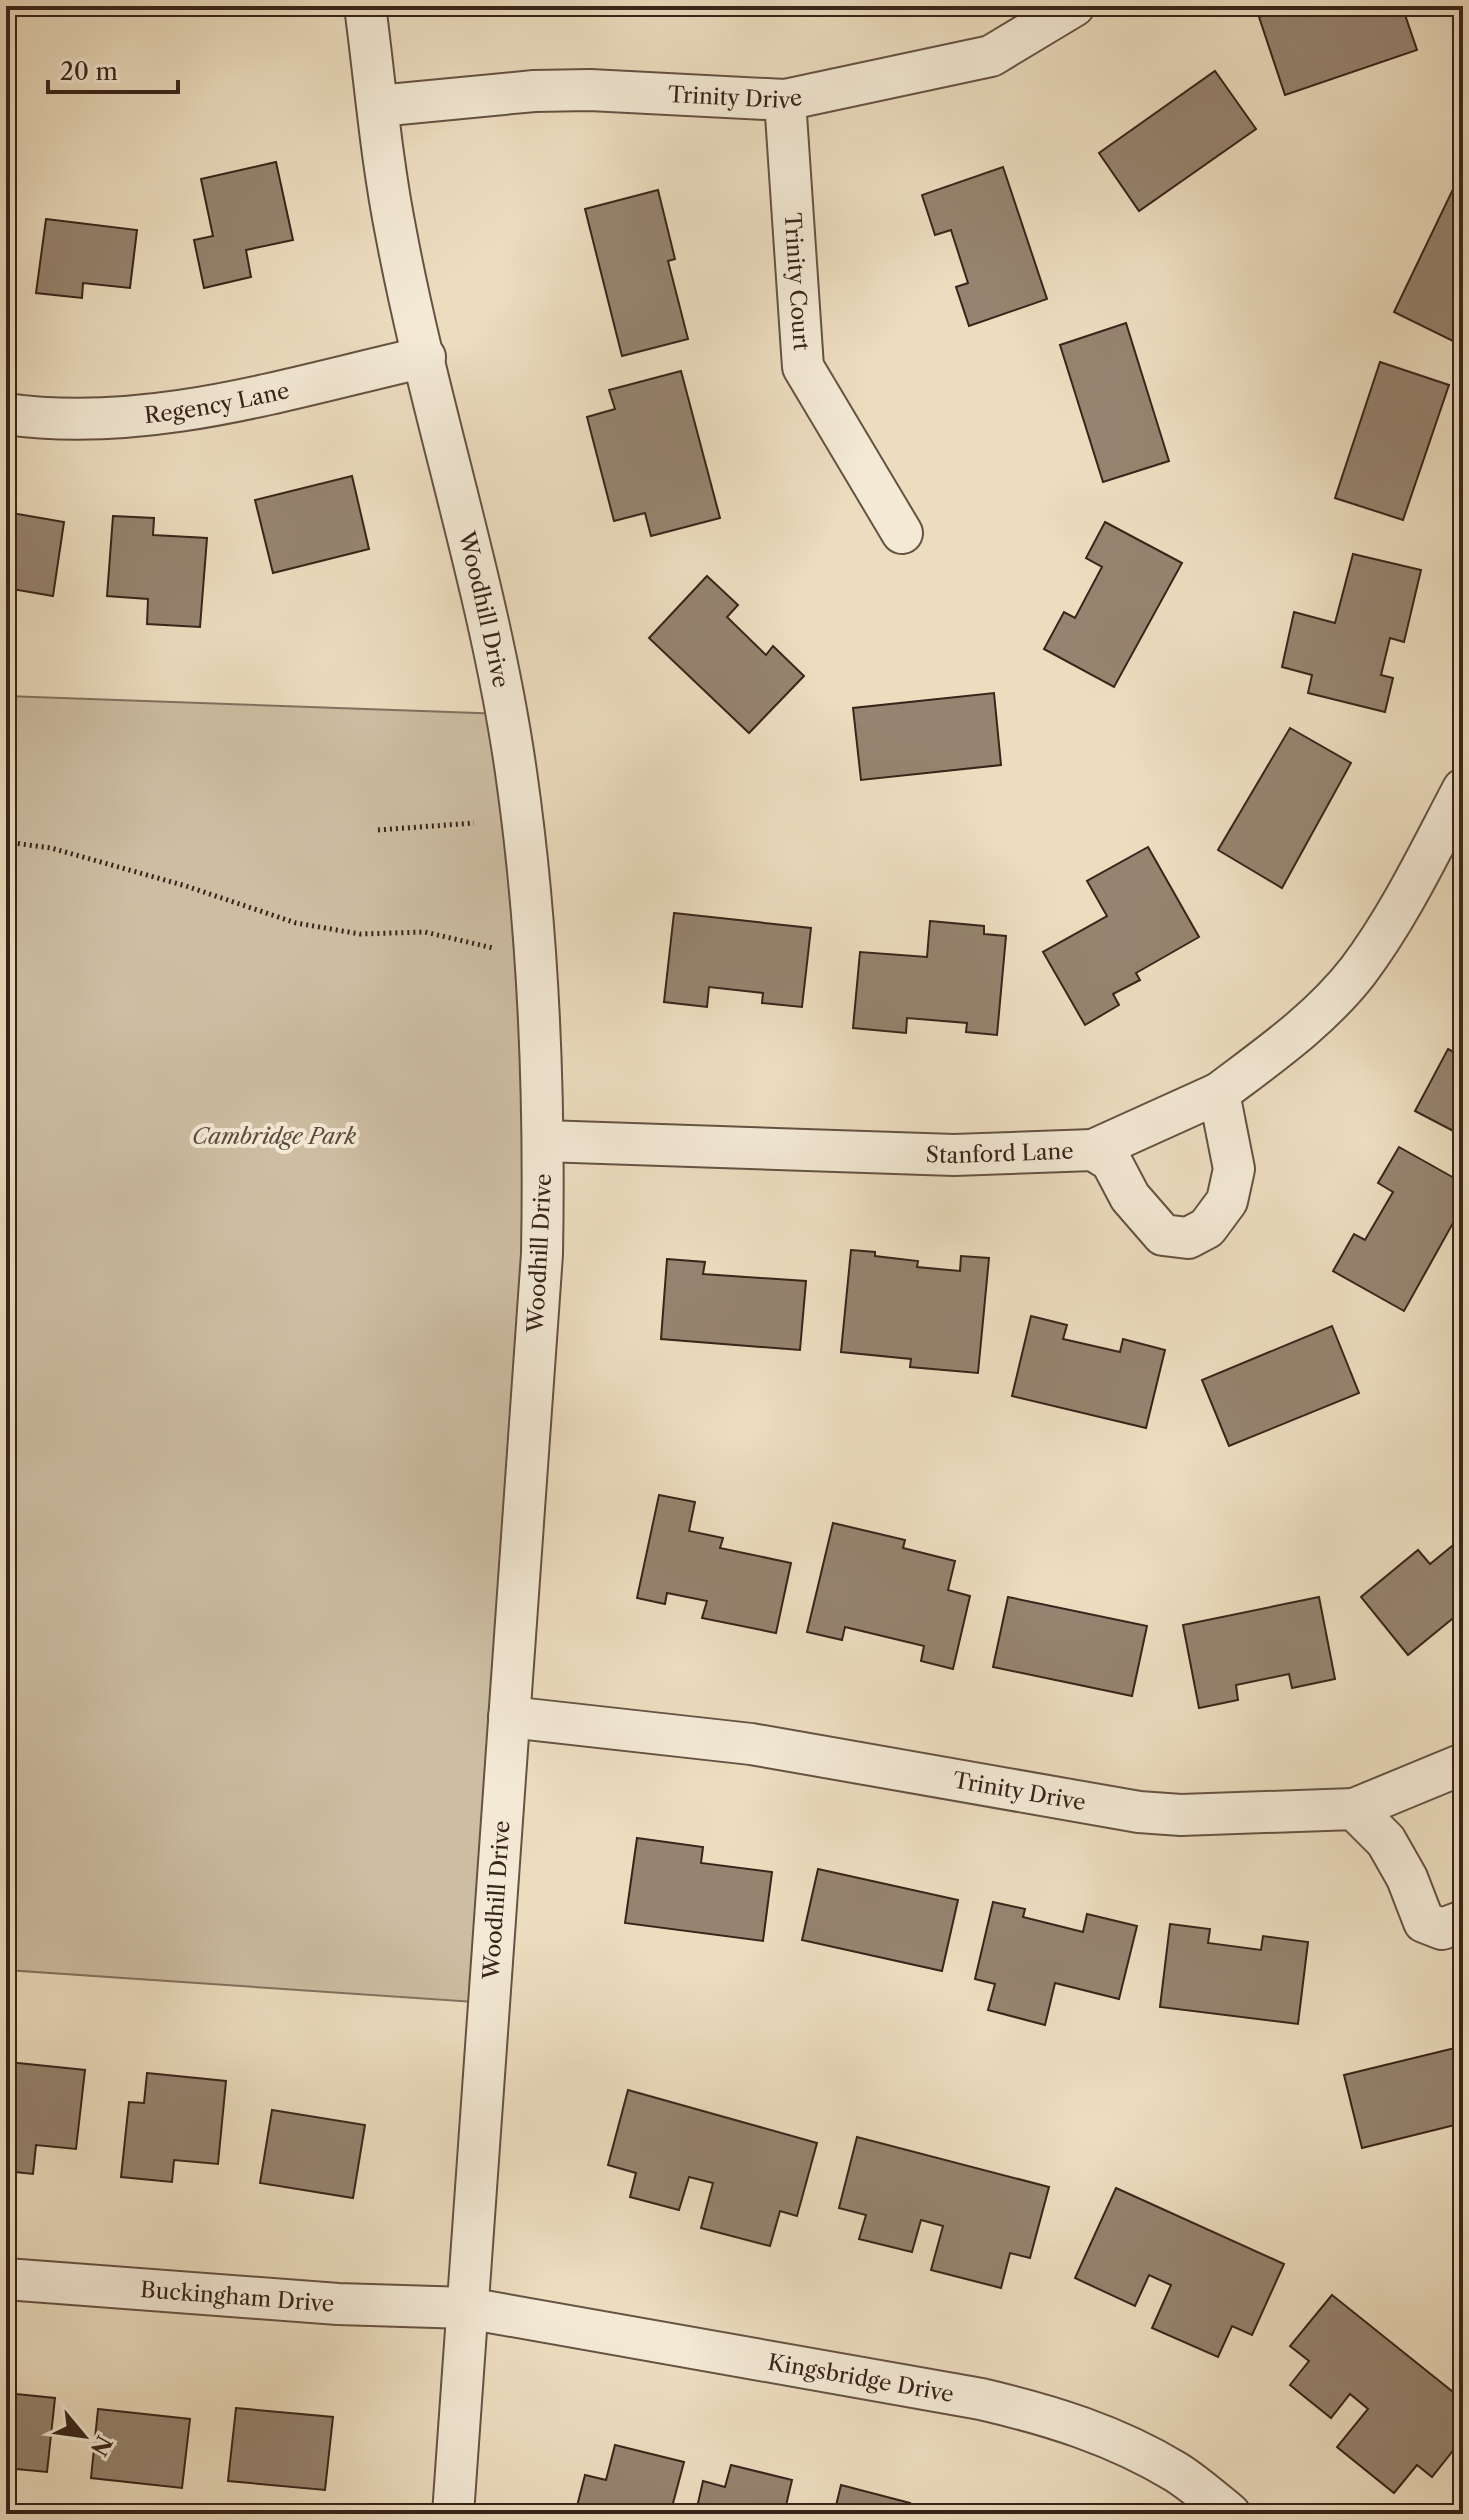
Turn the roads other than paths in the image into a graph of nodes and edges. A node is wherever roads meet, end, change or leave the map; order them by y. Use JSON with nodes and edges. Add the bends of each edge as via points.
{"nodes":[{"id":1,"x":365,"y":6,"type":"edge"},
{"id":2,"x":1074,"y":6,"type":"edge"},
{"id":3,"x":785,"y":100,"type":"junction"},
{"id":4,"x":378,"y":106,"type":"junction"},
{"id":5,"x":425,"y":357,"type":"junction"},
{"id":6,"x":6,"y":414,"type":"edge"},
{"id":7,"x":902,"y":533,"type":"dead end"},
{"id":8,"x":1463,"y":789,"type":"edge"},
{"id":9,"x":1219,"y":1093,"type":"junction"},
{"id":10,"x":544,"y":1141,"type":"junction"},
{"id":11,"x":1093,"y":1150,"type":"junction"},
{"id":12,"x":509,"y":1717,"type":"junction"},
{"id":13,"x":1463,"y":1764,"type":"edge"},
{"id":14,"x":1354,"y":1809,"type":"junction"},
{"id":15,"x":1463,"y":1921,"type":"edge"},
{"id":16,"x":6,"y":2279,"type":"edge"},
{"id":17,"x":467,"y":2308,"type":"junction"},
{"id":18,"x":453,"y":2514,"type":"edge"},
{"id":19,"x":1230,"y":2514,"type":"edge"}],
"edges":[{"from":1,"to":4,"type":"street","name":"Woodhill Drive"},
{"from":2,"to":3,"type":"street","name":"Trinity Drive","via":[[991,56]]},
{"from":3,"to":4,"type":"street","name":"Trinity Drive","via":[[590,90]]},
{"from":3,"to":7,"type":"street","name":"Trinity Court","via":[[803,367]]},
{"from":4,"to":5,"type":"street","name":"Woodhill Drive","via":[[396,232]]},
{"from":5,"to":6,"type":"street","name":"Regency Lane","via":[[154,416],[93,420]]},
{"from":5,"to":10,"type":"street","name":"Woodhill Drive","via":[[475,562],[516,770],[537,959]]},
{"from":8,"to":9,"type":"street","via":[[1392,921],[1356,973],[1304,1028]]},
{"from":9,"to":11,"type":"street"},
{"from":9,"to":11,"type":"street","name":"Stanford Lane","via":[[1234,1169],[1227,1201],[1207,1228],[1188,1238],[1163,1235],[1130,1197],[1111,1161]]},
{"from":10,"to":11,"type":"street","name":"Stanford Lane","via":[[954,1155]]},
{"from":10,"to":12,"type":"street","name":"Woodhill Drive","via":[[542,1254]]},
{"from":12,"to":14,"type":"street","name":"Trinity Drive","via":[[751,1744],[1139,1812]]},
{"from":12,"to":17,"type":"street","name":"Woodhill Drive"},
{"from":13,"to":14,"type":"street"},
{"from":14,"to":15,"type":"street","via":[[1386,1841],[1424,1922],[1442,1929]]},
{"from":16,"to":17,"type":"street","name":"Buckingham Drive","via":[[338,2304]]},
{"from":17,"to":18,"type":"street","name":"Woodhill Drive"},
{"from":17,"to":19,"type":"street","name":"Kingsbridge Drive","via":[[981,2399],[1061,2418],[1178,2473]]}]}
